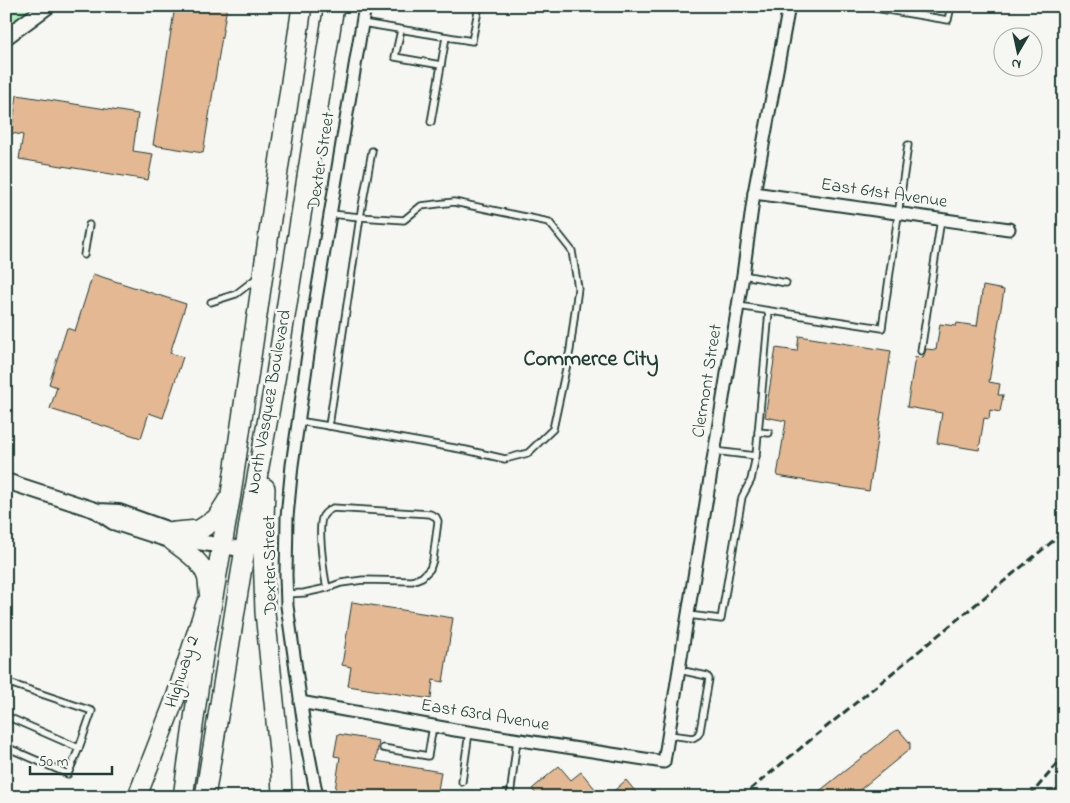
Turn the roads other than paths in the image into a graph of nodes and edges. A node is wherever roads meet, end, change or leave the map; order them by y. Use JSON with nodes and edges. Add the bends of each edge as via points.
{"nodes":[{"id":1,"x":48,"y":6,"type":"edge"},
{"id":2,"x":302,"y":6,"type":"edge"},
{"id":3,"x":334,"y":6,"type":"edge"},
{"id":4,"x":365,"y":6,"type":"edge"},
{"id":5,"x":479,"y":6,"type":"edge"},
{"id":6,"x":789,"y":6,"type":"edge"},
{"id":7,"x":863,"y":6,"type":"edge"},
{"id":8,"x":951,"y":6,"type":"edge"},
{"id":9,"x":362,"y":23,"type":"junction"},
{"id":10,"x":401,"y":30,"type":"junction"},
{"id":11,"x":6,"y":37,"type":"edge"},
{"id":12,"x":446,"y":37,"type":"junction"},
{"id":13,"x":441,"y":65,"type":"junction"},
{"id":14,"x":431,"y":122,"type":"dead end"},
{"id":15,"x":908,"y":145,"type":"dead end"},
{"id":16,"x":372,"y":152,"type":"dead end"},
{"id":17,"x":754,"y":193,"type":"junction"},
{"id":18,"x":898,"y":213,"type":"junction"},
{"id":19,"x":331,"y":214,"type":"junction"},
{"id":20,"x":360,"y":217,"type":"junction"},
{"id":21,"x":941,"y":219,"type":"junction"},
{"id":22,"x":89,"y":225,"type":"dead end"},
{"id":23,"x":1009,"y":229,"type":"dead end"},
{"id":24,"x":84,"y":255,"type":"dead end"},
{"id":25,"x":264,"y":273,"type":"junction"},
{"id":26,"x":743,"y":275,"type":"junction"},
{"id":27,"x":786,"y":283,"type":"dead end"},
{"id":28,"x":211,"y":302,"type":"dead end"},
{"id":29,"x":738,"y":306,"type":"junction"},
{"id":30,"x":770,"y":311,"type":"junction"},
{"id":31,"x":921,"y":351,"type":"dead end"},
{"id":32,"x":275,"y":380,"type":"junction"},
{"id":33,"x":298,"y":421,"type":"junction"},
{"id":34,"x":328,"y":426,"type":"junction"},
{"id":35,"x":758,"y":432,"type":"junction"},
{"id":36,"x":769,"y":433,"type":"dead end"},
{"id":37,"x":714,"y":451,"type":"junction"},
{"id":38,"x":756,"y":456,"type":"junction"},
{"id":39,"x":6,"y":481,"type":"edge"},
{"id":40,"x":231,"y":494,"type":"junction"},
{"id":41,"x":178,"y":538,"type":"junction"},
{"id":42,"x":229,"y":546,"type":"junction"},
{"id":43,"x":327,"y":588,"type":"junction"},
{"id":44,"x":208,"y":594,"type":"junction"},
{"id":45,"x":286,"y":594,"type":"junction"},
{"id":46,"x":688,"y":615,"type":"junction"},
{"id":47,"x":679,"y":670,"type":"junction"},
{"id":48,"x":6,"y":682,"type":"edge"},
{"id":49,"x":300,"y":702,"type":"junction"},
{"id":50,"x":6,"y":716,"type":"edge"},
{"id":51,"x":433,"y":726,"type":"junction"},
{"id":52,"x":469,"y":732,"type":"junction"},
{"id":53,"x":669,"y":735,"type":"junction"},
{"id":54,"x":517,"y":739,"type":"junction"},
{"id":55,"x":6,"y":747,"type":"edge"},
{"id":56,"x":79,"y":748,"type":"junction"},
{"id":57,"x":383,"y":748,"type":"dead end"},
{"id":58,"x":664,"y":762,"type":"joint"},
{"id":59,"x":462,"y":782,"type":"dead end"},
{"id":60,"x":137,"y":797,"type":"edge"},
{"id":61,"x":183,"y":797,"type":"edge"},
{"id":62,"x":205,"y":797,"type":"edge"},
{"id":63,"x":282,"y":797,"type":"edge"},
{"id":64,"x":317,"y":797,"type":"edge"},
{"id":65,"x":510,"y":797,"type":"edge"}],
"edges":[{"from":1,"to":11,"type":"street"},
{"from":2,"to":25,"type":"highway","name":"North Vasquez Boulevard"},
{"from":3,"to":32,"type":"highway","name":"North Vasquez Boulevard"},
{"from":4,"to":9,"type":"street","name":"Dexter Street"},
{"from":5,"to":12,"type":"lane","via":[[472,41]]},
{"from":6,"to":17,"type":"street","name":"Clermont Street"},
{"from":7,"to":8,"type":"lane","via":[[948,20]]},
{"from":9,"to":10,"type":"lane"},
{"from":9,"to":19,"type":"street","name":"Dexter Street"},
{"from":10,"to":12,"type":"lane"},
{"from":10,"to":13,"type":"lane","via":[[395,57]]},
{"from":12,"to":13,"type":"lane"},
{"from":13,"to":14,"type":"lane"},
{"from":15,"to":18,"type":"lane"},
{"from":16,"to":20,"type":"lane"},
{"from":17,"to":18,"type":"street","name":"East 61st Avenue"},
{"from":17,"to":26,"type":"street","name":"Clermont Street"},
{"from":18,"to":21,"type":"street","name":"East 61st Avenue"},
{"from":18,"to":30,"type":"lane","via":[[882,328]]},
{"from":19,"to":20,"type":"lane"},
{"from":19,"to":33,"type":"street","name":"Dexter Street"},
{"from":20,"to":34,"type":"lane"},
{"from":20,"to":34,"type":"lane","via":[[404,220],[421,206],[454,202],[549,222],[572,250],[578,288],[570,350],[553,429],[528,453],[505,459]]},
{"from":21,"to":23,"type":"street","name":"East 61st Avenue"},
{"from":21,"to":31,"type":"lane"},
{"from":22,"to":24,"type":"lane"},
{"from":25,"to":28,"type":"lane","via":[[236,294]]},
{"from":25,"to":40,"type":"highway","name":"North Vasquez Boulevard"},
{"from":26,"to":27,"type":"lane"},
{"from":26,"to":29,"type":"street","name":"Clermont Street"},
{"from":29,"to":30,"type":"lane"},
{"from":29,"to":37,"type":"street","name":"Clermont Street"},
{"from":30,"to":35,"type":"lane"},
{"from":32,"to":62,"type":"highway","name":"North Vasquez Boulevard"},
{"from":32,"to":63,"type":"highway","via":[[262,550]]},
{"from":33,"to":34,"type":"lane"},
{"from":33,"to":45,"type":"street","name":"Dexter Street","via":[[287,517]]},
{"from":35,"to":36,"type":"lane"},
{"from":35,"to":38,"type":"lane"},
{"from":37,"to":38,"type":"lane"},
{"from":37,"to":46,"type":"street","name":"Clermont Street"},
{"from":38,"to":46,"type":"lane","via":[[752,480],[742,497],[721,619]]},
{"from":39,"to":41,"type":"street","via":[[98,511],[119,512]]},
{"from":40,"to":41,"type":"highway","via":[[216,519]]},
{"from":40,"to":42,"type":"highway","name":"North Vasquez Boulevard"},
{"from":41,"to":42,"type":"street"},
{"from":41,"to":44,"type":"main road","via":[[202,568],[207,578]]},
{"from":42,"to":44,"type":"main road","name":"Highway 2"},
{"from":42,"to":61,"type":"highway","name":"North Vasquez Boulevard","via":[[204,648]]},
{"from":43,"to":43,"type":"lane","via":[[363,580],[412,581],[422,577],[430,570],[433,560],[436,516],[333,508],[328,511],[322,524]]},
{"from":43,"to":45,"type":"lane"},
{"from":44,"to":60,"type":"main road","name":"Highway 2","via":[[175,699]]},
{"from":45,"to":49,"type":"street","name":"Dexter Street"},
{"from":46,"to":47,"type":"street","name":"Clermont Street"},
{"from":47,"to":53,"type":"street","name":"Clermont Street"},
{"from":47,"to":53,"type":"lane","via":[[709,679],[698,735],[693,738]]},
{"from":48,"to":56,"type":"lane","via":[[92,711]]},
{"from":49,"to":51,"type":"street","name":"East 63rd Avenue"},
{"from":49,"to":64,"type":"street","name":"Dexter Street"},
{"from":50,"to":56,"type":"lane"},
{"from":51,"to":52,"type":"street","name":"East 63rd Avenue"},
{"from":51,"to":57,"type":"lane","via":[[428,756]]},
{"from":52,"to":54,"type":"street","name":"East 63rd Avenue"},
{"from":52,"to":59,"type":"lane"},
{"from":53,"to":58,"type":"street","name":"Clermont Street"},
{"from":54,"to":58,"type":"street","name":"East 63rd Avenue"},
{"from":54,"to":65,"type":"lane"},
{"from":55,"to":56,"type":"lane","via":[[68,774]]}]}
